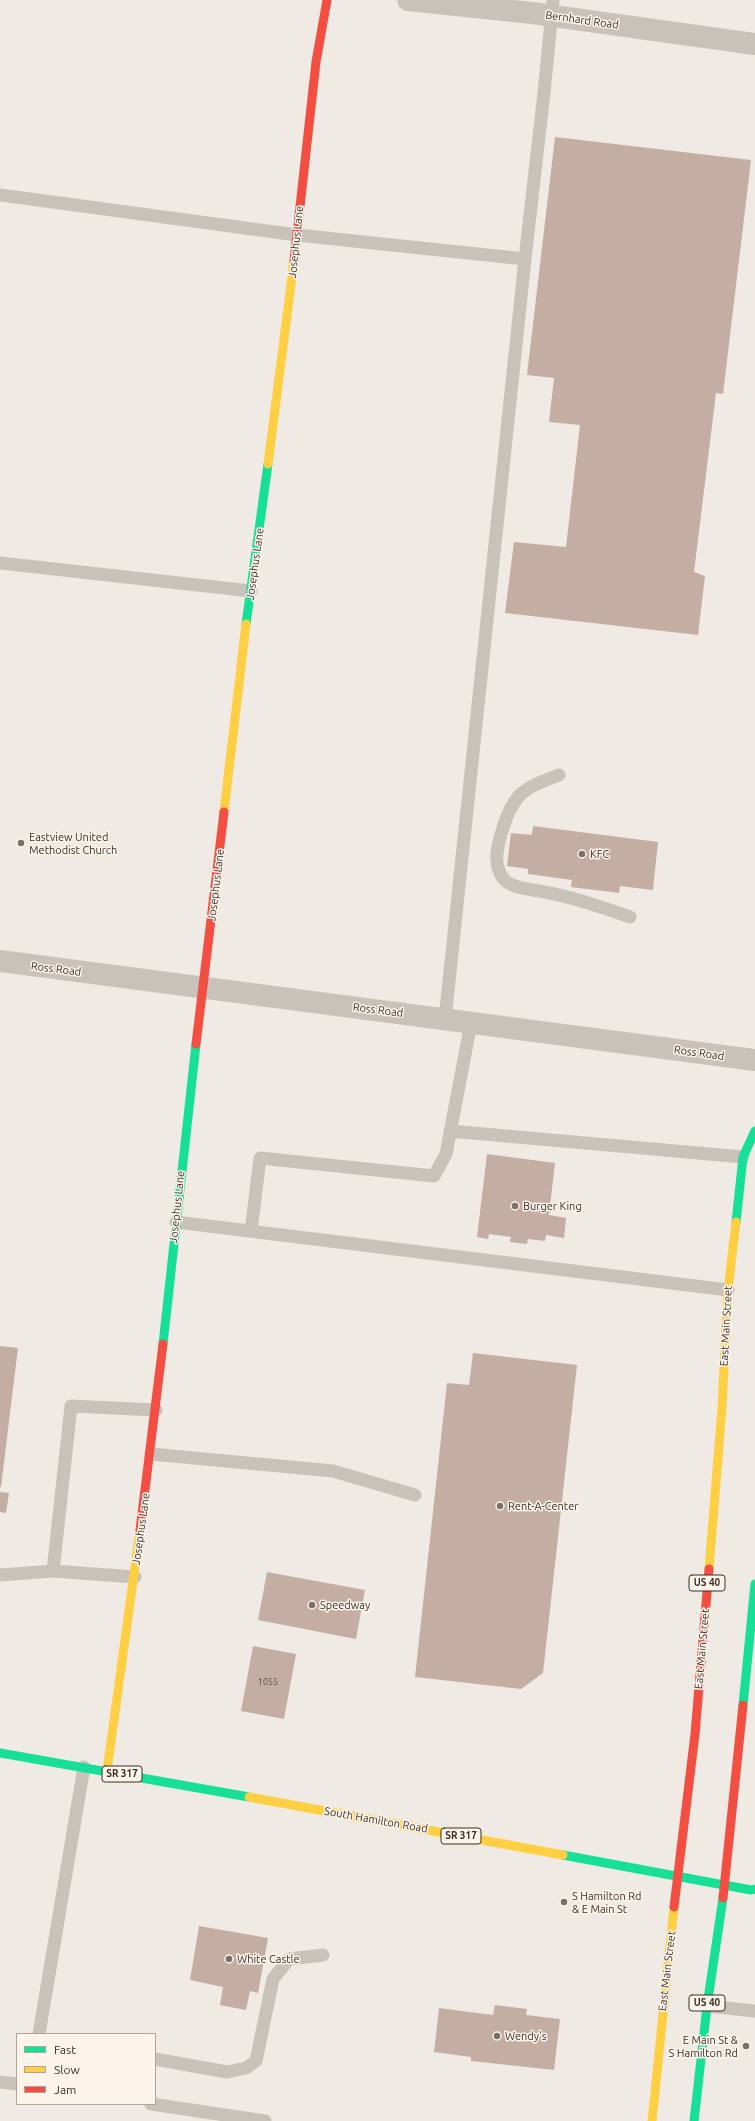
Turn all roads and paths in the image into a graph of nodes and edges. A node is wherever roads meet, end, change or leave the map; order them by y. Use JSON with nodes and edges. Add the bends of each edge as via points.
{"nodes":[{"id":1,"x":327,"y":0,"type":"edge"},
{"id":2,"x":408,"y":0,"type":"edge"},
{"id":3,"x":552,"y":8,"type":"edge"},
{"id":4,"x":755,"y":44,"type":"edge"},
{"id":5,"x":0,"y":195,"type":"edge"},
{"id":6,"x":297,"y":236,"type":"junction"},
{"id":7,"x":524,"y":259,"type":"junction"},
{"id":8,"x":0,"y":563,"type":"edge"},
{"id":9,"x":251,"y":591,"type":"junction"},
{"id":10,"x":559,"y":775,"type":"dead end"},
{"id":11,"x":630,"y":917,"type":"dead end"},
{"id":12,"x":0,"y":961,"type":"edge"},
{"id":13,"x":204,"y":988,"type":"junction"},
{"id":14,"x":446,"y":1019,"type":"junction"},
{"id":15,"x":471,"y":1023,"type":"junction"},
{"id":16,"x":755,"y":1060,"type":"edge"},
{"id":17,"x":450,"y":1131,"type":"junction"},
{"id":18,"x":755,"y":1131,"type":"edge"},
{"id":19,"x":743,"y":1157,"type":"junction"},
{"id":20,"x":176,"y":1222,"type":"junction"},
{"id":21,"x":251,"y":1231,"type":"junction"},
{"id":22,"x":728,"y":1290,"type":"junction"},
{"id":23,"x":156,"y":1410,"type":"junction"},
{"id":24,"x":151,"y":1454,"type":"junction"},
{"id":25,"x":415,"y":1495,"type":"dead end"},
{"id":26,"x":53,"y":1570,"type":"junction"},
{"id":27,"x":0,"y":1576,"type":"edge"},
{"id":28,"x":135,"y":1577,"type":"junction"},
{"id":29,"x":755,"y":1584,"type":"edge"},
{"id":30,"x":0,"y":1754,"type":"edge"},
{"id":31,"x":84,"y":1767,"type":"junction"},
{"id":32,"x":107,"y":1771,"type":"junction"},
{"id":33,"x":679,"y":1876,"type":"junction"},
{"id":34,"x":725,"y":1885,"type":"junction"},
{"id":35,"x":754,"y":1891,"type":"edge"},
{"id":36,"x":322,"y":1955,"type":"dead end"},
{"id":37,"x":707,"y":2006,"type":"junction"},
{"id":38,"x":755,"y":2011,"type":"edge"},
{"id":39,"x":40,"y":2033,"type":"edge"},
{"id":40,"x":156,"y":2059,"type":"edge"},
{"id":41,"x":0,"y":2082,"type":"edge"},
{"id":42,"x":16,"y":2084,"type":"edge"},
{"id":43,"x":156,"y":2105,"type":"edge"},
{"id":44,"x":265,"y":2121,"type":"edge"},
{"id":45,"x":652,"y":2121,"type":"edge"},
{"id":46,"x":694,"y":2121,"type":"edge"}],
"edges":[{"from":1,"to":6,"type":"main road","name":"Josephus Lane","via":[[316,62]]},
{"from":2,"to":3,"type":"street","name":"Bernhard Road"},
{"from":3,"to":4,"type":"street","name":"Bernhard Road"},
{"from":3,"to":7,"type":"lane"},
{"from":5,"to":6,"type":"lane"},
{"from":6,"to":7,"type":"lane"},
{"from":6,"to":9,"type":"main road","name":"Josephus Lane"},
{"from":7,"to":14,"type":"lane"},
{"from":8,"to":9,"type":"lane"},
{"from":9,"to":13,"type":"main road","name":"Josephus Lane"},
{"from":10,"to":11,"type":"lane","via":[[534,784],[519,794],[508,812],[498,846],[497,865],[503,878],[510,884],[560,894]]},
{"from":12,"to":13,"type":"street","name":"Ross Road"},
{"from":13,"to":14,"type":"street","name":"Ross Road"},
{"from":13,"to":20,"type":"main road","name":"Josephus Lane"},
{"from":14,"to":15,"type":"street","name":"Ross Road"},
{"from":15,"to":16,"type":"street","name":"Ross Road"},
{"from":15,"to":17,"type":"lane"},
{"from":17,"to":19,"type":"lane"},
{"from":17,"to":21,"type":"lane","via":[[446,1154],[434,1176],[260,1158]]},
{"from":18,"to":19,"type":"main road","name":"East Main Street","number":"US 40"},
{"from":19,"to":22,"type":"main road","name":"East Main Street","number":"US 40"},
{"from":20,"to":21,"type":"lane"},
{"from":20,"to":23,"type":"main road","name":"Josephus Lane"},
{"from":21,"to":22,"type":"lane"},
{"from":22,"to":33,"type":"main road","name":"East Main Street","number":"US 40","via":[[722,1408],[700,1672]]},
{"from":23,"to":24,"type":"main road","name":"Josephus Lane"},
{"from":23,"to":26,"type":"lane","via":[[71,1406]]},
{"from":24,"to":25,"type":"lane","via":[[333,1471]]},
{"from":24,"to":28,"type":"main road","name":"Josephus Lane"},
{"from":26,"to":27,"type":"lane"},
{"from":26,"to":28,"type":"lane"},
{"from":28,"to":32,"type":"main road","name":"Josephus Lane"},
{"from":29,"to":34,"type":"main road","number":"US 40"},
{"from":30,"to":31,"type":"main road","name":"South Hamilton Road","number":"SR 317"},
{"from":31,"to":32,"type":"main road","name":"South Hamilton Road","number":"SR 317"},
{"from":31,"to":39,"type":"lane"},
{"from":32,"to":33,"type":"main road","name":"South Hamilton Road","number":"SR 317"},
{"from":33,"to":34,"type":"main road","name":"South Hamilton Road","number":"SR 317"},
{"from":33,"to":45,"type":"main road","name":"East Main Street","number":"US 40","via":[[663,2001]]},
{"from":34,"to":35,"type":"main road","name":"South Hamilton Road","number":"SR 317"},
{"from":34,"to":37,"type":"main road","number":"US 40"},
{"from":36,"to":40,"type":"lane","via":[[289,1958],[273,1979],[256,2061],[246,2068],[227,2072]]},
{"from":37,"to":38,"type":"lane"},
{"from":37,"to":46,"type":"main road","number":"US 40"},
{"from":41,"to":42,"type":"lane"},
{"from":43,"to":44,"type":"lane"}]}
